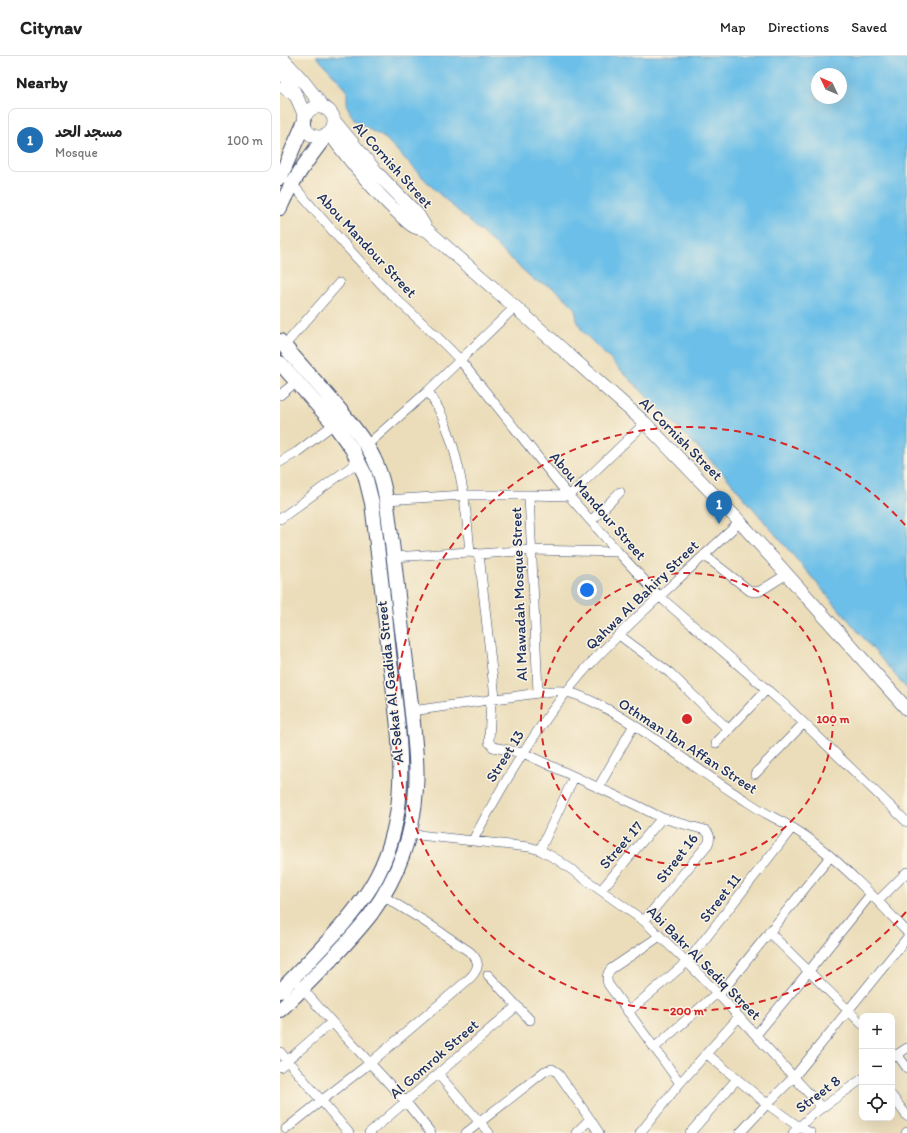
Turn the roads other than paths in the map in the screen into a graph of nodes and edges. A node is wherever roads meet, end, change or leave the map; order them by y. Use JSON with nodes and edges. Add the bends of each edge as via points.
{"nodes":[{"id":1,"x":280,"y":56,"type":"edge"},
{"id":2,"x":280,"y":72,"type":"edge"},
{"id":3,"x":280,"y":87,"type":"edge"},
{"id":4,"x":299,"y":100,"type":"junction"},
{"id":5,"x":324,"y":108,"type":"junction"},
{"id":6,"x":304,"y":120,"type":"junction"},
{"id":7,"x":330,"y":131,"type":"junction"},
{"id":8,"x":286,"y":181,"type":"edge"},
{"id":9,"x":280,"y":208,"type":"edge"},
{"id":10,"x":339,"y":283,"type":"dead end"},
{"id":11,"x":515,"y":307,"type":"junction"},
{"id":12,"x":282,"y":344,"type":"edge"},
{"id":13,"x":460,"y":360,"type":"junction"},
{"id":14,"x":280,"y":363,"type":"edge"},
{"id":15,"x":296,"y":382,"type":"junction"},
{"id":16,"x":428,"y":391,"type":"junction"},
{"id":17,"x":280,"y":396,"type":"edge"},
{"id":18,"x":645,"y":423,"type":"junction"},
{"id":19,"x":334,"y":424,"type":"junction"},
{"id":20,"x":367,"y":445,"type":"junction"},
{"id":21,"x":359,"y":461,"type":"junction"},
{"id":22,"x":280,"y":462,"type":"edge"},
{"id":23,"x":620,"y":492,"type":"dead end"},
{"id":24,"x":464,"y":495,"type":"junction"},
{"id":25,"x":529,"y":495,"type":"junction"},
{"id":26,"x":569,"y":496,"type":"junction"},
{"id":27,"x":386,"y":500,"type":"junction"},
{"id":28,"x":280,"y":519,"type":"edge"},
{"id":29,"x":591,"y":521,"type":"junction"},
{"id":30,"x":740,"y":522,"type":"junction"},
{"id":31,"x":531,"y":550,"type":"junction"},
{"id":32,"x":618,"y":552,"type":"junction"},
{"id":33,"x":475,"y":553,"type":"junction"},
{"id":34,"x":704,"y":555,"type":"junction"},
{"id":35,"x":394,"y":557,"type":"junction"},
{"id":36,"x":787,"y":574,"type":"junction"},
{"id":37,"x":659,"y":596,"type":"junction"},
{"id":38,"x":619,"y":635,"type":"junction"},
{"id":39,"x":767,"y":689,"type":"junction"},
{"id":40,"x":567,"y":691,"type":"junction"},
{"id":41,"x":538,"y":692,"type":"junction"},
{"id":42,"x":493,"y":699,"type":"junction"},
{"id":43,"x":907,"y":709,"type":"edge"},
{"id":44,"x":412,"y":711,"type":"junction"},
{"id":45,"x":804,"y":723,"type":"junction"},
{"id":46,"x":634,"y":725,"type":"junction"},
{"id":47,"x":729,"y":730,"type":"junction"},
{"id":48,"x":716,"y":743,"type":"dead end"},
{"id":49,"x":523,"y":753,"type":"junction"},
{"id":50,"x":755,"y":774,"type":"dead end"},
{"id":51,"x":574,"y":777,"type":"junction"},
{"id":52,"x":598,"y":788,"type":"junction"},
{"id":53,"x":662,"y":818,"type":"junction"},
{"id":54,"x":907,"y":822,"type":"edge"},
{"id":55,"x":792,"y":828,"type":"junction"},
{"id":56,"x":409,"y":834,"type":"junction"},
{"id":57,"x":472,"y":840,"type":"junction"},
{"id":58,"x":540,"y":850,"type":"junction"},
{"id":59,"x":830,"y":857,"type":"junction"},
{"id":60,"x":907,"y":872,"type":"edge"},
{"id":61,"x":600,"y":890,"type":"junction"},
{"id":62,"x":383,"y":896,"type":"junction"},
{"id":63,"x":874,"y":898,"type":"junction"},
{"id":64,"x":644,"y":921,"type":"junction"},
{"id":65,"x":770,"y":932,"type":"junction"},
{"id":66,"x":907,"y":932,"type":"edge"},
{"id":67,"x":660,"y":936,"type":"junction"},
{"id":68,"x":907,"y":938,"type":"edge"},
{"id":69,"x":687,"y":962,"type":"junction"},
{"id":70,"x":809,"y":971,"type":"junction"},
{"id":71,"x":488,"y":975,"type":"dead end"},
{"id":72,"x":293,"y":978,"type":"junction"},
{"id":73,"x":302,"y":989,"type":"junction"},
{"id":74,"x":280,"y":991,"type":"edge"},
{"id":75,"x":718,"y":994,"type":"junction"},
{"id":76,"x":517,"y":1006,"type":"junction"},
{"id":77,"x":280,"y":1010,"type":"edge"},
{"id":78,"x":848,"y":1010,"type":"junction"},
{"id":79,"x":628,"y":1012,"type":"junction"},
{"id":80,"x":739,"y":1017,"type":"junction"},
{"id":81,"x":530,"y":1020,"type":"dead end"},
{"id":82,"x":859,"y":1021,"type":"edge"},
{"id":83,"x":332,"y":1022,"type":"junction"},
{"id":84,"x":756,"y":1035,"type":"junction"},
{"id":85,"x":654,"y":1048,"type":"junction"},
{"id":86,"x":907,"y":1048,"type":"edge"},
{"id":87,"x":280,"y":1052,"type":"edge"},
{"id":88,"x":707,"y":1054,"type":"junction"},
{"id":89,"x":895,"y":1055,"type":"edge"},
{"id":90,"x":895,"y":1057,"type":"edge"},
{"id":91,"x":287,"y":1061,"type":"junction"},
{"id":92,"x":370,"y":1063,"type":"junction"},
{"id":93,"x":280,"y":1067,"type":"edge"},
{"id":94,"x":907,"y":1068,"type":"edge"},
{"id":95,"x":438,"y":1074,"type":"junction"},
{"id":96,"x":794,"y":1077,"type":"junction"},
{"id":97,"x":736,"y":1079,"type":"junction"},
{"id":98,"x":859,"y":1081,"type":"edge"},
{"id":99,"x":680,"y":1083,"type":"junction"},
{"id":100,"x":321,"y":1100,"type":"junction"},
{"id":101,"x":895,"y":1100,"type":"edge"},
{"id":102,"x":406,"y":1102,"type":"junction"},
{"id":103,"x":767,"y":1104,"type":"junction"},
{"id":104,"x":822,"y":1108,"type":"junction"},
{"id":105,"x":907,"y":1116,"type":"edge"},
{"id":106,"x":590,"y":1119,"type":"junction"},
{"id":107,"x":480,"y":1123,"type":"junction"},
{"id":108,"x":285,"y":1128,"type":"edge"},
{"id":109,"x":796,"y":1130,"type":"edge"},
{"id":110,"x":348,"y":1133,"type":"edge"},
{"id":111,"x":369,"y":1133,"type":"edge"},
{"id":112,"x":431,"y":1133,"type":"edge"},
{"id":113,"x":466,"y":1133,"type":"edge"},
{"id":114,"x":489,"y":1133,"type":"edge"},
{"id":115,"x":576,"y":1133,"type":"edge"},
{"id":116,"x":599,"y":1133,"type":"edge"},
{"id":117,"x":640,"y":1133,"type":"edge"},
{"id":118,"x":690,"y":1133,"type":"edge"},
{"id":119,"x":740,"y":1133,"type":"edge"},
{"id":120,"x":811,"y":1133,"type":"edge"}],
"edges":[{"from":1,"to":5,"type":"main road"},
{"from":2,"to":4,"type":"main road"},
{"from":3,"to":4,"type":"street"},
{"from":4,"to":6,"type":"main road"},
{"from":5,"to":6,"type":"main road","via":[[310,110]]},
{"from":5,"to":7,"type":"main road","via":[[332,113]]},
{"from":6,"to":7,"type":"main road","via":[[305,128],[311,135],[316,137]]},
{"from":6,"to":8,"type":"main road"},
{"from":7,"to":8,"type":"main road","via":[[302,167]]},
{"from":7,"to":11,"type":"main road","name":"Al Cornish Street","via":[[362,176],[388,204],[410,224],[427,230]]},
{"from":8,"to":9,"type":"main road"},
{"from":8,"to":13,"type":"street","name":"Abou Mandour Street","via":[[391,294]]},
{"from":10,"to":12,"type":"street"},
{"from":11,"to":13,"type":"street"},
{"from":11,"to":18,"type":"main road","name":"Al Cornish Street"},
{"from":12,"to":20,"type":"main road","name":"Al Sekat Al Gadida Street","via":[[337,406]]},
{"from":13,"to":16,"type":"street"},
{"from":13,"to":26,"type":"street","name":"Abou Mandour Street"},
{"from":14,"to":15,"type":"main road","name":"Al Sekat Al Gadida Street"},
{"from":15,"to":17,"type":"street"},
{"from":15,"to":19,"type":"main road","name":"Al Sekat Al Gadida Street"},
{"from":16,"to":20,"type":"street"},
{"from":16,"to":24,"type":"street","via":[[450,437]]},
{"from":18,"to":26,"type":"street"},
{"from":18,"to":30,"type":"main road","name":"Al Cornish Street"},
{"from":19,"to":21,"type":"main road","name":"Al Sekat Al Gadida Street"},
{"from":19,"to":22,"type":"street"},
{"from":20,"to":27,"type":"main road","name":"Al Sekat Al Gadida Street","via":[[380,472]]},
{"from":21,"to":28,"type":"street"},
{"from":21,"to":72,"type":"main road","name":"Al Sekat Al Gadida Street","via":[[372,503],[396,713],[401,776],[399,808],[386,857],[368,892],[344,923]]},
{"from":23,"to":29,"type":"street"},
{"from":24,"to":25,"type":"street"},
{"from":24,"to":27,"type":"street"},
{"from":24,"to":33,"type":"street"},
{"from":25,"to":26,"type":"street"},
{"from":25,"to":31,"type":"street","name":"Al Mawadah Mosque Street"},
{"from":26,"to":29,"type":"street","name":"Abou Mandour Street"},
{"from":27,"to":35,"type":"main road","name":"Al Sekat Al Gadida Street"},
{"from":29,"to":32,"type":"street","name":"Abou Mandour Street"},
{"from":30,"to":34,"type":"street","name":"Qahwa Al Bahiry Street"},
{"from":30,"to":36,"type":"main road","name":"Al Cornish Street"},
{"from":31,"to":32,"type":"street"},
{"from":31,"to":33,"type":"street"},
{"from":31,"to":41,"type":"street","name":"Al Mawadah Mosque Street"},
{"from":32,"to":37,"type":"street","name":"Abou Mandour Street"},
{"from":33,"to":35,"type":"street"},
{"from":33,"to":42,"type":"street"},
{"from":34,"to":36,"type":"street","via":[[750,591],[760,591]]},
{"from":34,"to":37,"type":"street","name":"Qahwa Al Bahiry Street"},
{"from":35,"to":44,"type":"main road","name":"Al Sekat Al Gadida Street"},
{"from":36,"to":43,"type":"main road","name":"Al Cornish Street"},
{"from":37,"to":38,"type":"street","name":"Qahwa Al Bahiry Street"},
{"from":37,"to":39,"type":"street","name":"Abou Mandour Street"},
{"from":38,"to":40,"type":"street","name":"Qahwa Al Bahiry Street"},
{"from":38,"to":47,"type":"street","via":[[670,673]]},
{"from":39,"to":45,"type":"street","name":"Abou Mandour Street"},
{"from":39,"to":47,"type":"street"},
{"from":40,"to":41,"type":"street","name":"Othman Ibn Affan Street"},
{"from":40,"to":46,"type":"street","name":"Othman Ibn Affan Street"},
{"from":40,"to":49,"type":"street","name":"Street 13"},
{"from":41,"to":42,"type":"street","name":"Othman Ibn Affan Street"},
{"from":42,"to":44,"type":"street","name":"Othman Ibn Affan Street"},
{"from":42,"to":49,"type":"street","via":[[490,745]]},
{"from":44,"to":56,"type":"main road","name":"Al Sekat Al Gadida Street","via":[[417,774]]},
{"from":45,"to":50,"type":"street"},
{"from":45,"to":54,"type":"street","name":"Abou Mandour Street"},
{"from":46,"to":52,"type":"street"},
{"from":46,"to":55,"type":"street","name":"Othman Ibn Affan Street","via":[[697,769]]},
{"from":47,"to":48,"type":"street"},
{"from":49,"to":51,"type":"street"},
{"from":49,"to":57,"type":"street","name":"Street 13"},
{"from":51,"to":52,"type":"street"},
{"from":51,"to":58,"type":"street"},
{"from":52,"to":53,"type":"street"},
{"from":53,"to":61,"type":"street","name":"Street 17"},
{"from":53,"to":64,"type":"street","name":"Street 16","via":[[705,830],[710,840]]},
{"from":55,"to":59,"type":"street","name":"Othman Ibn Affan Street"},
{"from":55,"to":69,"type":"street","name":"Street 11"},
{"from":56,"to":57,"type":"street","name":"Abi Bakr Al Sediq Street"},
{"from":56,"to":62,"type":"main road","name":"Al Sekat Al Gadida Street","via":[[403,856]]},
{"from":57,"to":58,"type":"street","name":"Abi Bakr Al Sediq Street"},
{"from":58,"to":61,"type":"street","name":"Abi Bakr Al Sediq Street"},
{"from":59,"to":63,"type":"street","name":"Othman Ibn Affan Street"},
{"from":59,"to":65,"type":"street"},
{"from":60,"to":63,"type":"street"},
{"from":61,"to":64,"type":"street","name":"Abi Bakr Al Sediq Street"},
{"from":62,"to":73,"type":"main road","name":"Al Sekat Al Gadida Street","via":[[370,915]]},
{"from":62,"to":92,"type":"street","via":[[470,952],[478,962],[477,969],[469,979]]},
{"from":63,"to":66,"type":"street","name":"Othman Ibn Affan Street"},
{"from":63,"to":70,"type":"street"},
{"from":64,"to":67,"type":"street","name":"Abi Bakr Al Sediq Street"},
{"from":65,"to":70,"type":"street"},
{"from":65,"to":75,"type":"street"},
{"from":67,"to":69,"type":"street","name":"Abi Bakr Al Sediq Street"},
{"from":67,"to":79,"type":"street","via":[[611,969],[607,975],[608,984]]},
{"from":68,"to":78,"type":"street"},
{"from":69,"to":75,"type":"street","name":"Abi Bakr Al Sediq Street"},
{"from":69,"to":79,"type":"street","name":"Street 11"},
{"from":70,"to":78,"type":"street"},
{"from":70,"to":84,"type":"street"},
{"from":71,"to":76,"type":"street"},
{"from":72,"to":73,"type":"street"},
{"from":72,"to":74,"type":"main road","name":"Al Sekat Al Gadida Street"},
{"from":73,"to":77,"type":"main road","name":"Al Sekat Al Gadida Street"},
{"from":73,"to":83,"type":"street"},
{"from":75,"to":80,"type":"street","name":"Abi Bakr Al Sediq Street"},
{"from":75,"to":85,"type":"street"},
{"from":76,"to":81,"type":"street"},
{"from":76,"to":95,"type":"street","name":"Al Gomrok Street"},
{"from":78,"to":82,"type":"street"},
{"from":78,"to":96,"type":"street"},
{"from":79,"to":85,"type":"street"},
{"from":80,"to":84,"type":"street","name":"Abi Bakr Al Sediq Street"},
{"from":80,"to":88,"type":"street"},
{"from":83,"to":91,"type":"street"},
{"from":83,"to":92,"type":"street"},
{"from":84,"to":96,"type":"street","name":"Abi Bakr Al Sediq Street"},
{"from":85,"to":99,"type":"street"},
{"from":86,"to":89,"type":"street"},
{"from":87,"to":91,"type":"street"},
{"from":88,"to":97,"type":"street"},
{"from":88,"to":99,"type":"street"},
{"from":90,"to":94,"type":"street"},
{"from":91,"to":93,"type":"street"},
{"from":91,"to":100,"type":"street"},
{"from":92,"to":100,"type":"street"},
{"from":92,"to":102,"type":"street"},
{"from":95,"to":102,"type":"street","name":"Al Gomrok Street"},
{"from":95,"to":107,"type":"street"},
{"from":96,"to":103,"type":"street"},
{"from":96,"to":104,"type":"street","name":"Abi Bakr Al Sediq Street"},
{"from":97,"to":103,"type":"street"},
{"from":97,"to":118,"type":"street"},
{"from":98,"to":104,"type":"street","name":"Street 8"},
{"from":99,"to":117,"type":"street"},
{"from":100,"to":108,"type":"street"},
{"from":100,"to":110,"type":"street"},
{"from":101,"to":105,"type":"street"},
{"from":102,"to":111,"type":"street","name":"Al Gomrok Street"},
{"from":102,"to":112,"type":"street"},
{"from":103,"to":109,"type":"street"},
{"from":103,"to":119,"type":"street"},
{"from":104,"to":109,"type":"street","name":"Street 8"},
{"from":106,"to":107,"type":"street","via":[[557,1072],[552,1069],[545,1071]]},
{"from":106,"to":115,"type":"street"},
{"from":106,"to":116,"type":"street"},
{"from":107,"to":113,"type":"street"},
{"from":107,"to":114,"type":"street"},
{"from":109,"to":120,"type":"street"}]}
